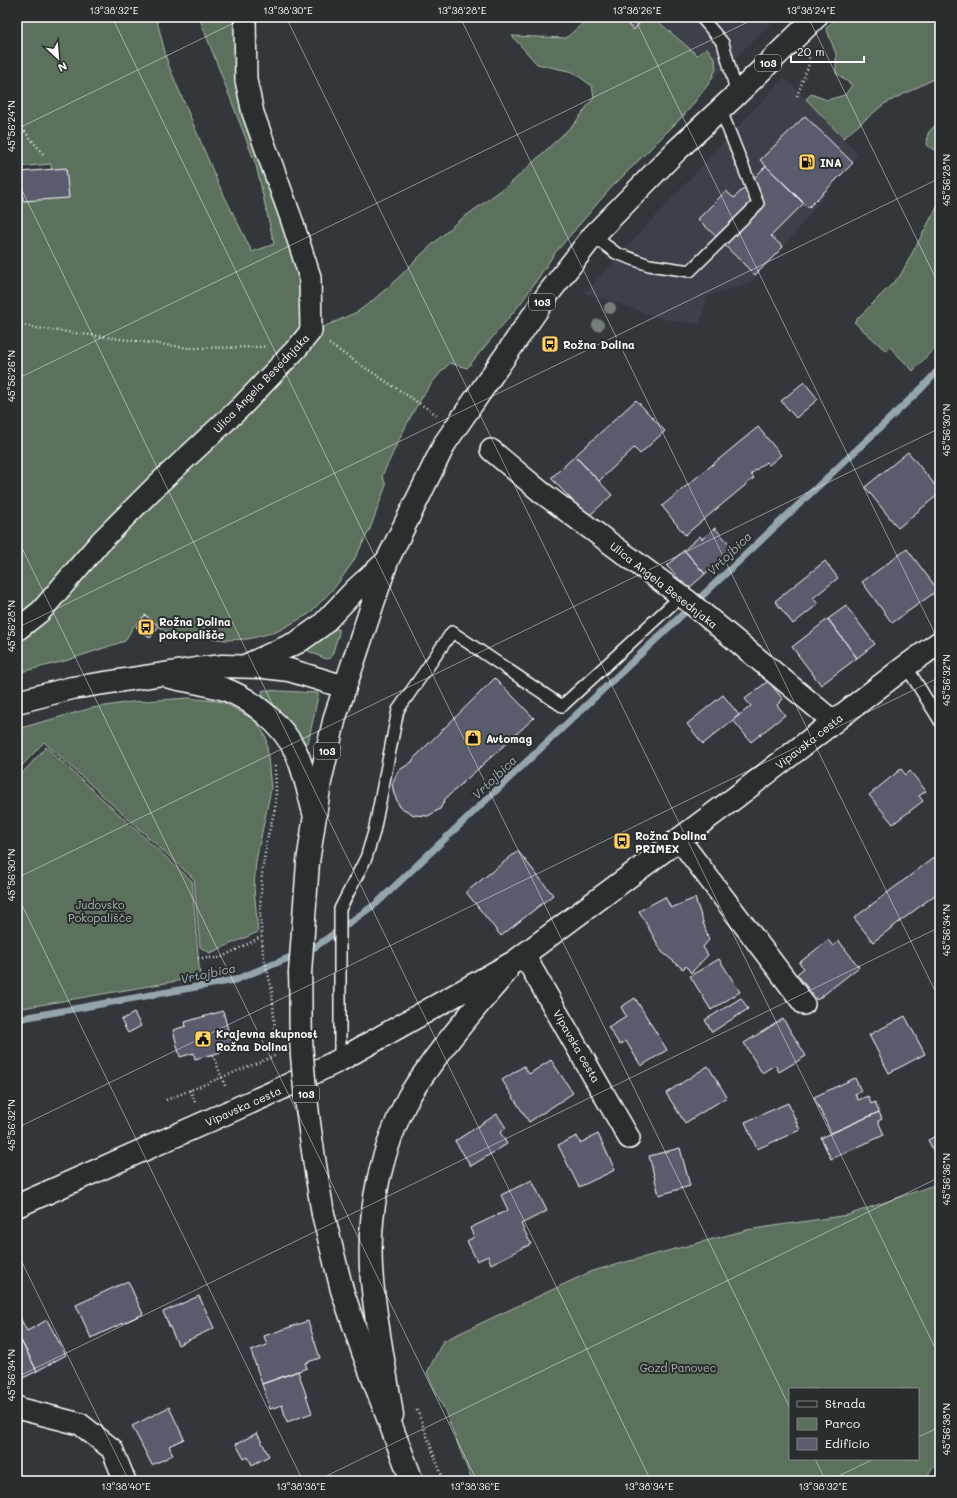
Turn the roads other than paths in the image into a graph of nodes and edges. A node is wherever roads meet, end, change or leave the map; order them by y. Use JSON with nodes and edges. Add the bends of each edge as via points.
{"nodes":[{"id":1,"x":245,"y":17,"type":"edge"},
{"id":2,"x":701,"y":17,"type":"edge"},
{"id":3,"x":816,"y":17,"type":"edge"},
{"id":4,"x":737,"y":94,"type":"junction"},
{"id":5,"x":720,"y":108,"type":"junction"},
{"id":6,"x":593,"y":236,"type":"junction"},
{"id":7,"x":491,"y":450,"type":"dead end"},
{"id":8,"x":387,"y":561,"type":"junction"},
{"id":9,"x":684,"y":598,"type":"junction"},
{"id":10,"x":17,"y":630,"type":"edge"},
{"id":11,"x":940,"y":642,"type":"edge"},
{"id":12,"x":906,"y":666,"type":"junction"},
{"id":13,"x":241,"y":668,"type":"junction"},
{"id":14,"x":159,"y":674,"type":"junction"},
{"id":15,"x":345,"y":687,"type":"junction"},
{"id":16,"x":17,"y":702,"type":"edge"},
{"id":17,"x":940,"y":721,"type":"edge"},
{"id":18,"x":834,"y":722,"type":"junction"},
{"id":19,"x":315,"y":816,"type":"junction"},
{"id":20,"x":679,"y":839,"type":"junction"},
{"id":21,"x":519,"y":959,"type":"junction"},
{"id":22,"x":804,"y":1004,"type":"dead end"},
{"id":23,"x":340,"y":1060,"type":"junction"},
{"id":24,"x":629,"y":1138,"type":"dead end"},
{"id":25,"x":17,"y":1206,"type":"edge"},
{"id":26,"x":17,"y":1407,"type":"edge"},
{"id":27,"x":395,"y":1436,"type":"junction"},
{"id":28,"x":126,"y":1481,"type":"edge"},
{"id":29,"x":412,"y":1481,"type":"edge"}],
"edges":[{"from":1,"to":10,"type":"street","name":"Ulica Angela Besednjaka","via":[[246,80],[253,113],[310,277],[311,332],[242,406],[101,541],[41,611]]},
{"from":2,"to":4,"type":"lane","via":[[723,43]]},
{"from":3,"to":4,"type":"main road","number":"103"},
{"from":4,"to":5,"type":"main road","number":"103"},
{"from":5,"to":6,"type":"main road","number":"103"},
{"from":5,"to":6,"type":"lane","via":[[758,204],[690,271],[649,265],[616,253]]},
{"from":6,"to":8,"type":"main road","number":"103","via":[[548,294],[445,443]]},
{"from":7,"to":9,"type":"street","name":"Ulica Angela Besednjaka","via":[[541,492]]},
{"from":8,"to":13,"type":"main road","via":[[322,625],[298,642]]},
{"from":8,"to":15,"type":"main road","number":"103"},
{"from":9,"to":18,"type":"street","name":"Ulica Angela Besednjaka"},
{"from":9,"to":23,"type":"lane","via":[[562,706],[452,632],[398,710],[374,832],[366,858],[340,909]]},
{"from":11,"to":12,"type":"main road","name":"Vipavska cesta"},
{"from":12,"to":17,"type":"lane"},
{"from":12,"to":18,"type":"main road","name":"Vipavska cesta"},
{"from":13,"to":14,"type":"main road","via":[[223,666]]},
{"from":13,"to":15,"type":"main road","via":[[289,670]]},
{"from":14,"to":16,"type":"main road","via":[[72,688]]},
{"from":14,"to":19,"type":"main road","via":[[224,690],[248,701],[268,715],[296,752]]},
{"from":15,"to":19,"type":"main road","number":"103","via":[[335,717]]},
{"from":18,"to":20,"type":"main road","name":"Vipavska cesta"},
{"from":19,"to":27,"type":"main road","number":"103","bridge":true,"via":[[308,862],[300,973],[308,1116],[323,1214],[342,1290]]},
{"from":20,"to":21,"type":"main road","name":"Vipavska cesta"},
{"from":20,"to":22,"type":"street"},
{"from":21,"to":23,"type":"main road","name":"Vipavska cesta"},
{"from":21,"to":24,"type":"street","name":"Vipavska cesta"},
{"from":21,"to":27,"type":"main road","via":[[442,1047],[410,1095],[383,1158],[375,1194],[371,1268]]},
{"from":23,"to":25,"type":"main road","name":"Vipavska cesta"},
{"from":26,"to":28,"type":"street","via":[[80,1424],[112,1449]]},
{"from":27,"to":29,"type":"main road","number":"103"}]}
